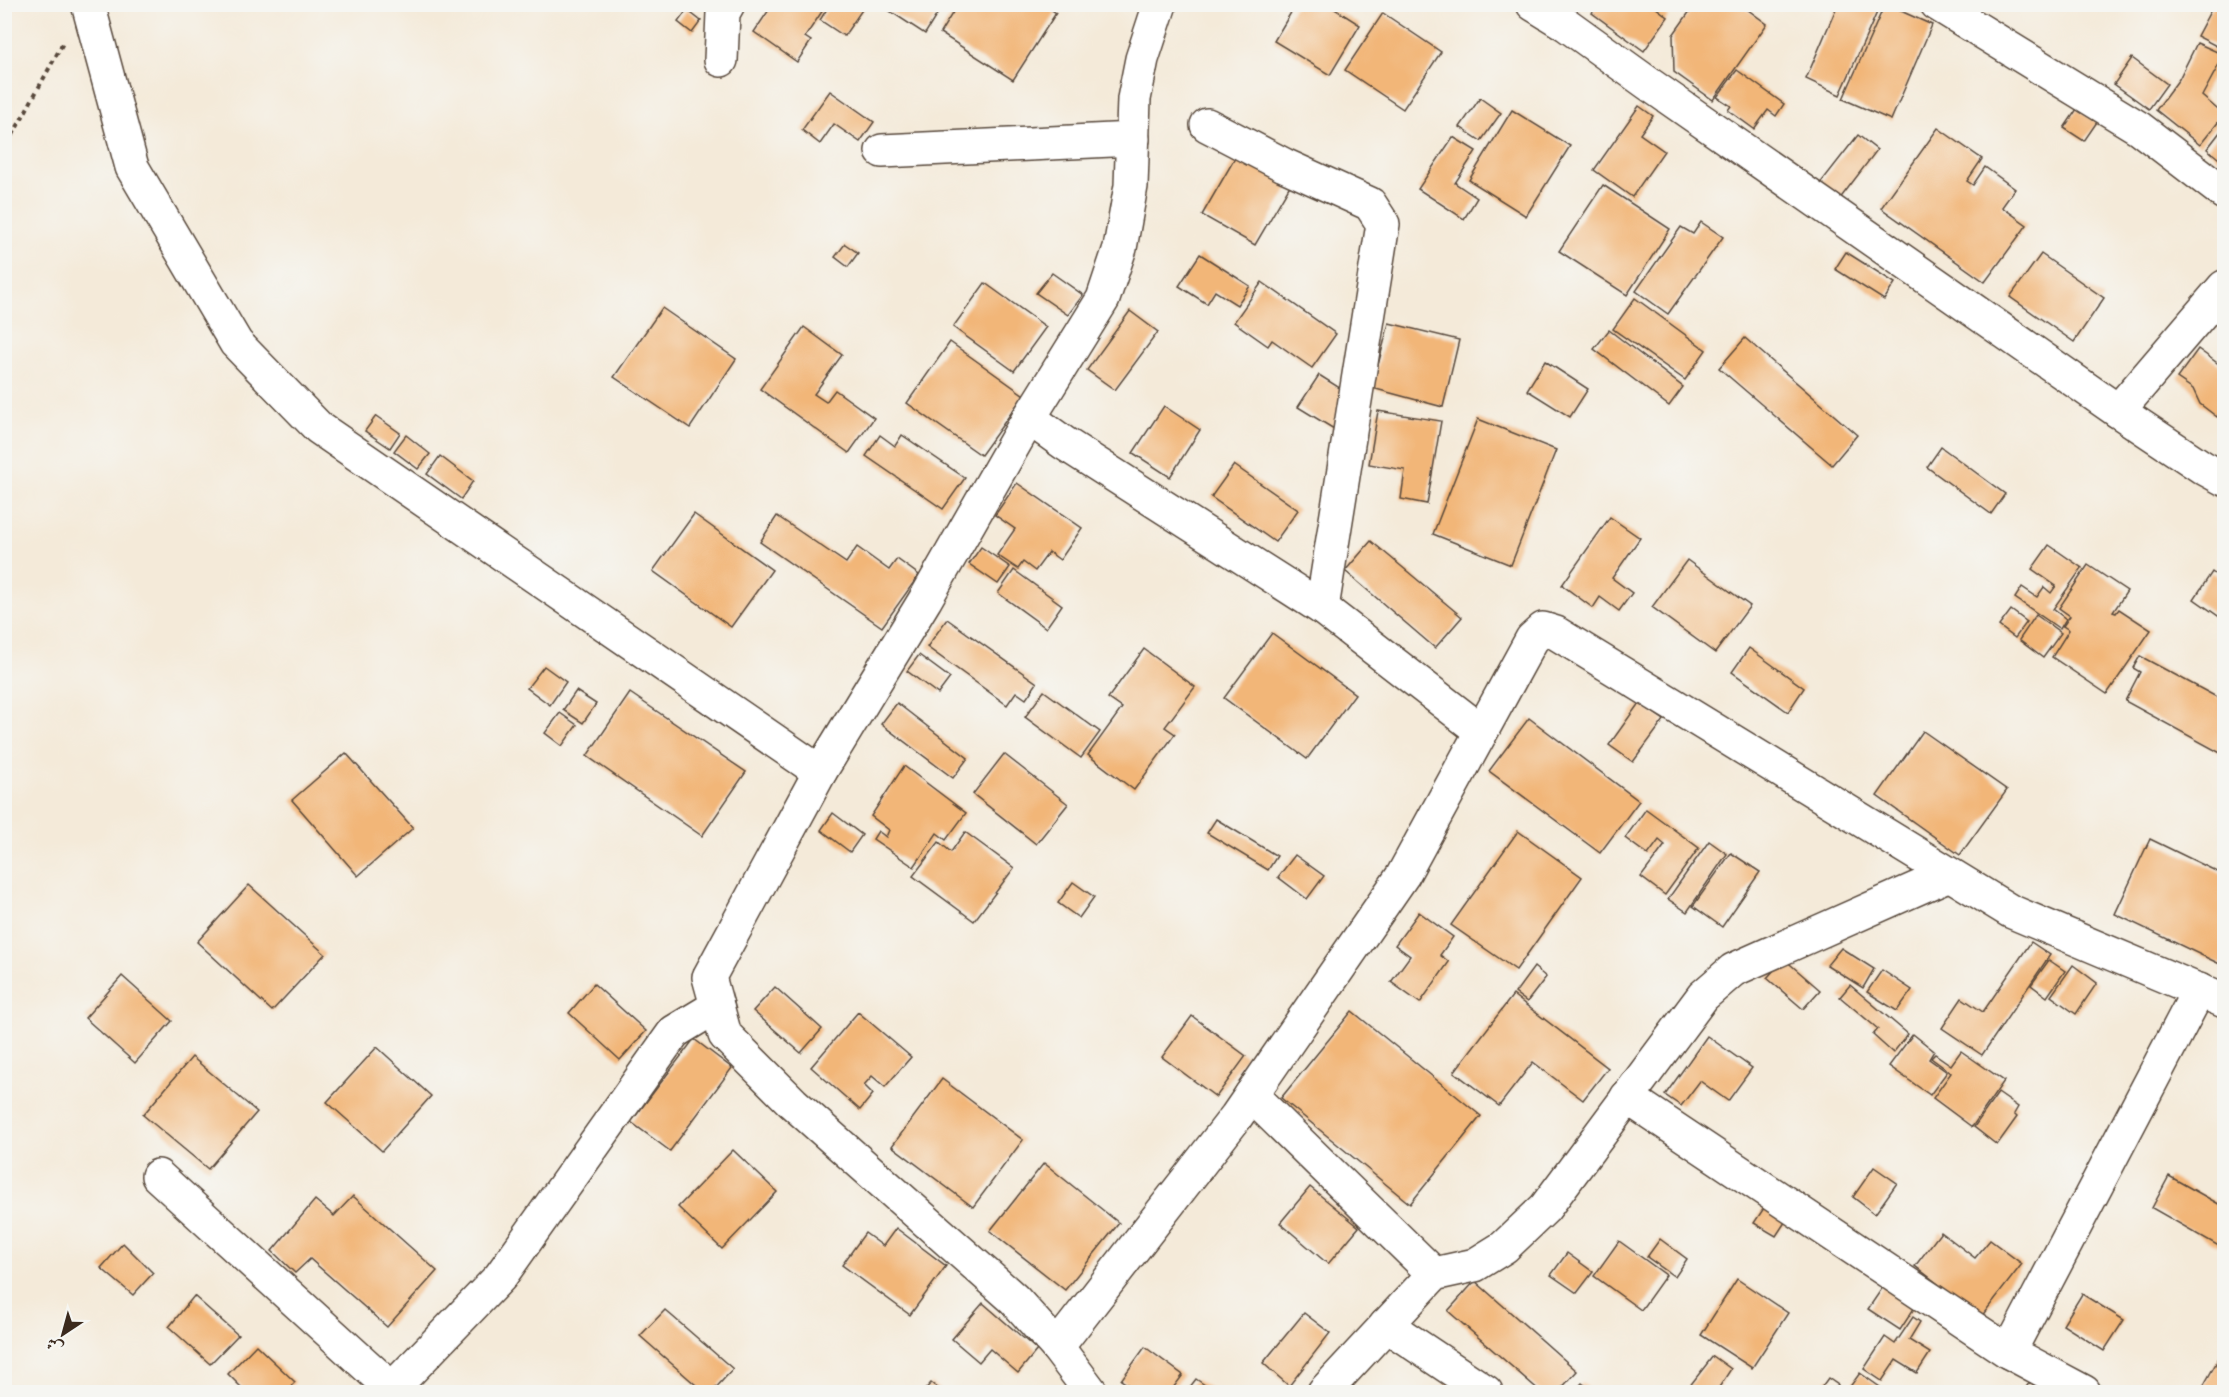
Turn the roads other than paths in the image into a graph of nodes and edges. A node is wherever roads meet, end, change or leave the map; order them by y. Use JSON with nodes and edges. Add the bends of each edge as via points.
{"nodes":[{"id":1,"x":88,"y":4,"type":"edge"},
{"id":2,"x":728,"y":4,"type":"edge"},
{"id":3,"x":1160,"y":4,"type":"edge"},
{"id":4,"x":1533,"y":4,"type":"edge"},
{"id":5,"x":1937,"y":4,"type":"edge"},
{"id":6,"x":721,"y":60,"type":"dead end"},
{"id":7,"x":1207,"y":126,"type":"dead end"},
{"id":8,"x":1133,"y":140,"type":"junction"},
{"id":9,"x":882,"y":152,"type":"dead end"},
{"id":10,"x":2224,"y":193,"type":"edge"},
{"id":11,"x":2224,"y":287,"type":"edge"},
{"id":12,"x":2118,"y":411,"type":"junction"},
{"id":13,"x":1029,"y":418,"type":"junction"},
{"id":14,"x":2224,"y":479,"type":"edge"},
{"id":15,"x":1322,"y":608,"type":"junction"},
{"id":16,"x":1481,"y":731,"type":"junction"},
{"id":17,"x":820,"y":772,"type":"junction"},
{"id":18,"x":1947,"y":875,"type":"junction"},
{"id":19,"x":2212,"y":995,"type":"edge"},
{"id":20,"x":717,"y":1006,"type":"junction"},
{"id":21,"x":1251,"y":1095,"type":"junction"},
{"id":22,"x":1627,"y":1097,"type":"junction"},
{"id":23,"x":158,"y":1176,"type":"dead end"},
{"id":24,"x":1434,"y":1274,"type":"junction"},
{"id":25,"x":1386,"y":1325,"type":"junction"},
{"id":26,"x":1057,"y":1347,"type":"junction"},
{"id":27,"x":2009,"y":1352,"type":"junction"},
{"id":28,"x":390,"y":1391,"type":"edge"},
{"id":29,"x":1091,"y":1392,"type":"edge"},
{"id":30,"x":1324,"y":1392,"type":"edge"},
{"id":31,"x":1486,"y":1392,"type":"edge"},
{"id":32,"x":2085,"y":1392,"type":"edge"}],
"edges":[{"from":1,"to":17,"type":"street","via":[[132,166],[236,343],[319,428]]},
{"from":2,"to":6,"type":"street","via":[[723,13]]},
{"from":3,"to":8,"type":"street","via":[[1134,99]]},
{"from":4,"to":12,"type":"street"},
{"from":5,"to":10,"type":"street","via":[[2139,128]]},
{"from":7,"to":15,"type":"street","via":[[1370,204],[1383,224]]},
{"from":8,"to":9,"type":"street"},
{"from":8,"to":13,"type":"street","via":[[1131,186],[1120,248],[1103,299]]},
{"from":11,"to":12,"type":"street"},
{"from":12,"to":14,"type":"street"},
{"from":13,"to":15,"type":"street"},
{"from":13,"to":17,"type":"street"},
{"from":15,"to":16,"type":"street"},
{"from":16,"to":18,"type":"street","via":[[1532,639],[1543,630],[1556,633]]},
{"from":16,"to":21,"type":"street","via":[[1403,875]]},
{"from":17,"to":20,"type":"street","via":[[709,977]]},
{"from":18,"to":19,"type":"street","via":[[2010,911]]},
{"from":18,"to":22,"type":"street","via":[[1733,970],[1703,996]]},
{"from":19,"to":27,"type":"street"},
{"from":20,"to":26,"type":"street","via":[[724,1035],[793,1103],[1014,1299]]},
{"from":20,"to":28,"type":"street","via":[[674,1032],[500,1277]]},
{"from":21,"to":24,"type":"street"},
{"from":21,"to":26,"type":"street"},
{"from":22,"to":24,"type":"street","via":[[1545,1208],[1504,1247],[1475,1265]]},
{"from":22,"to":27,"type":"street"},
{"from":23,"to":28,"type":"street"},
{"from":24,"to":25,"type":"street"},
{"from":25,"to":30,"type":"street"},
{"from":25,"to":31,"type":"street"},
{"from":26,"to":29,"type":"street"},
{"from":27,"to":32,"type":"street"}]}
